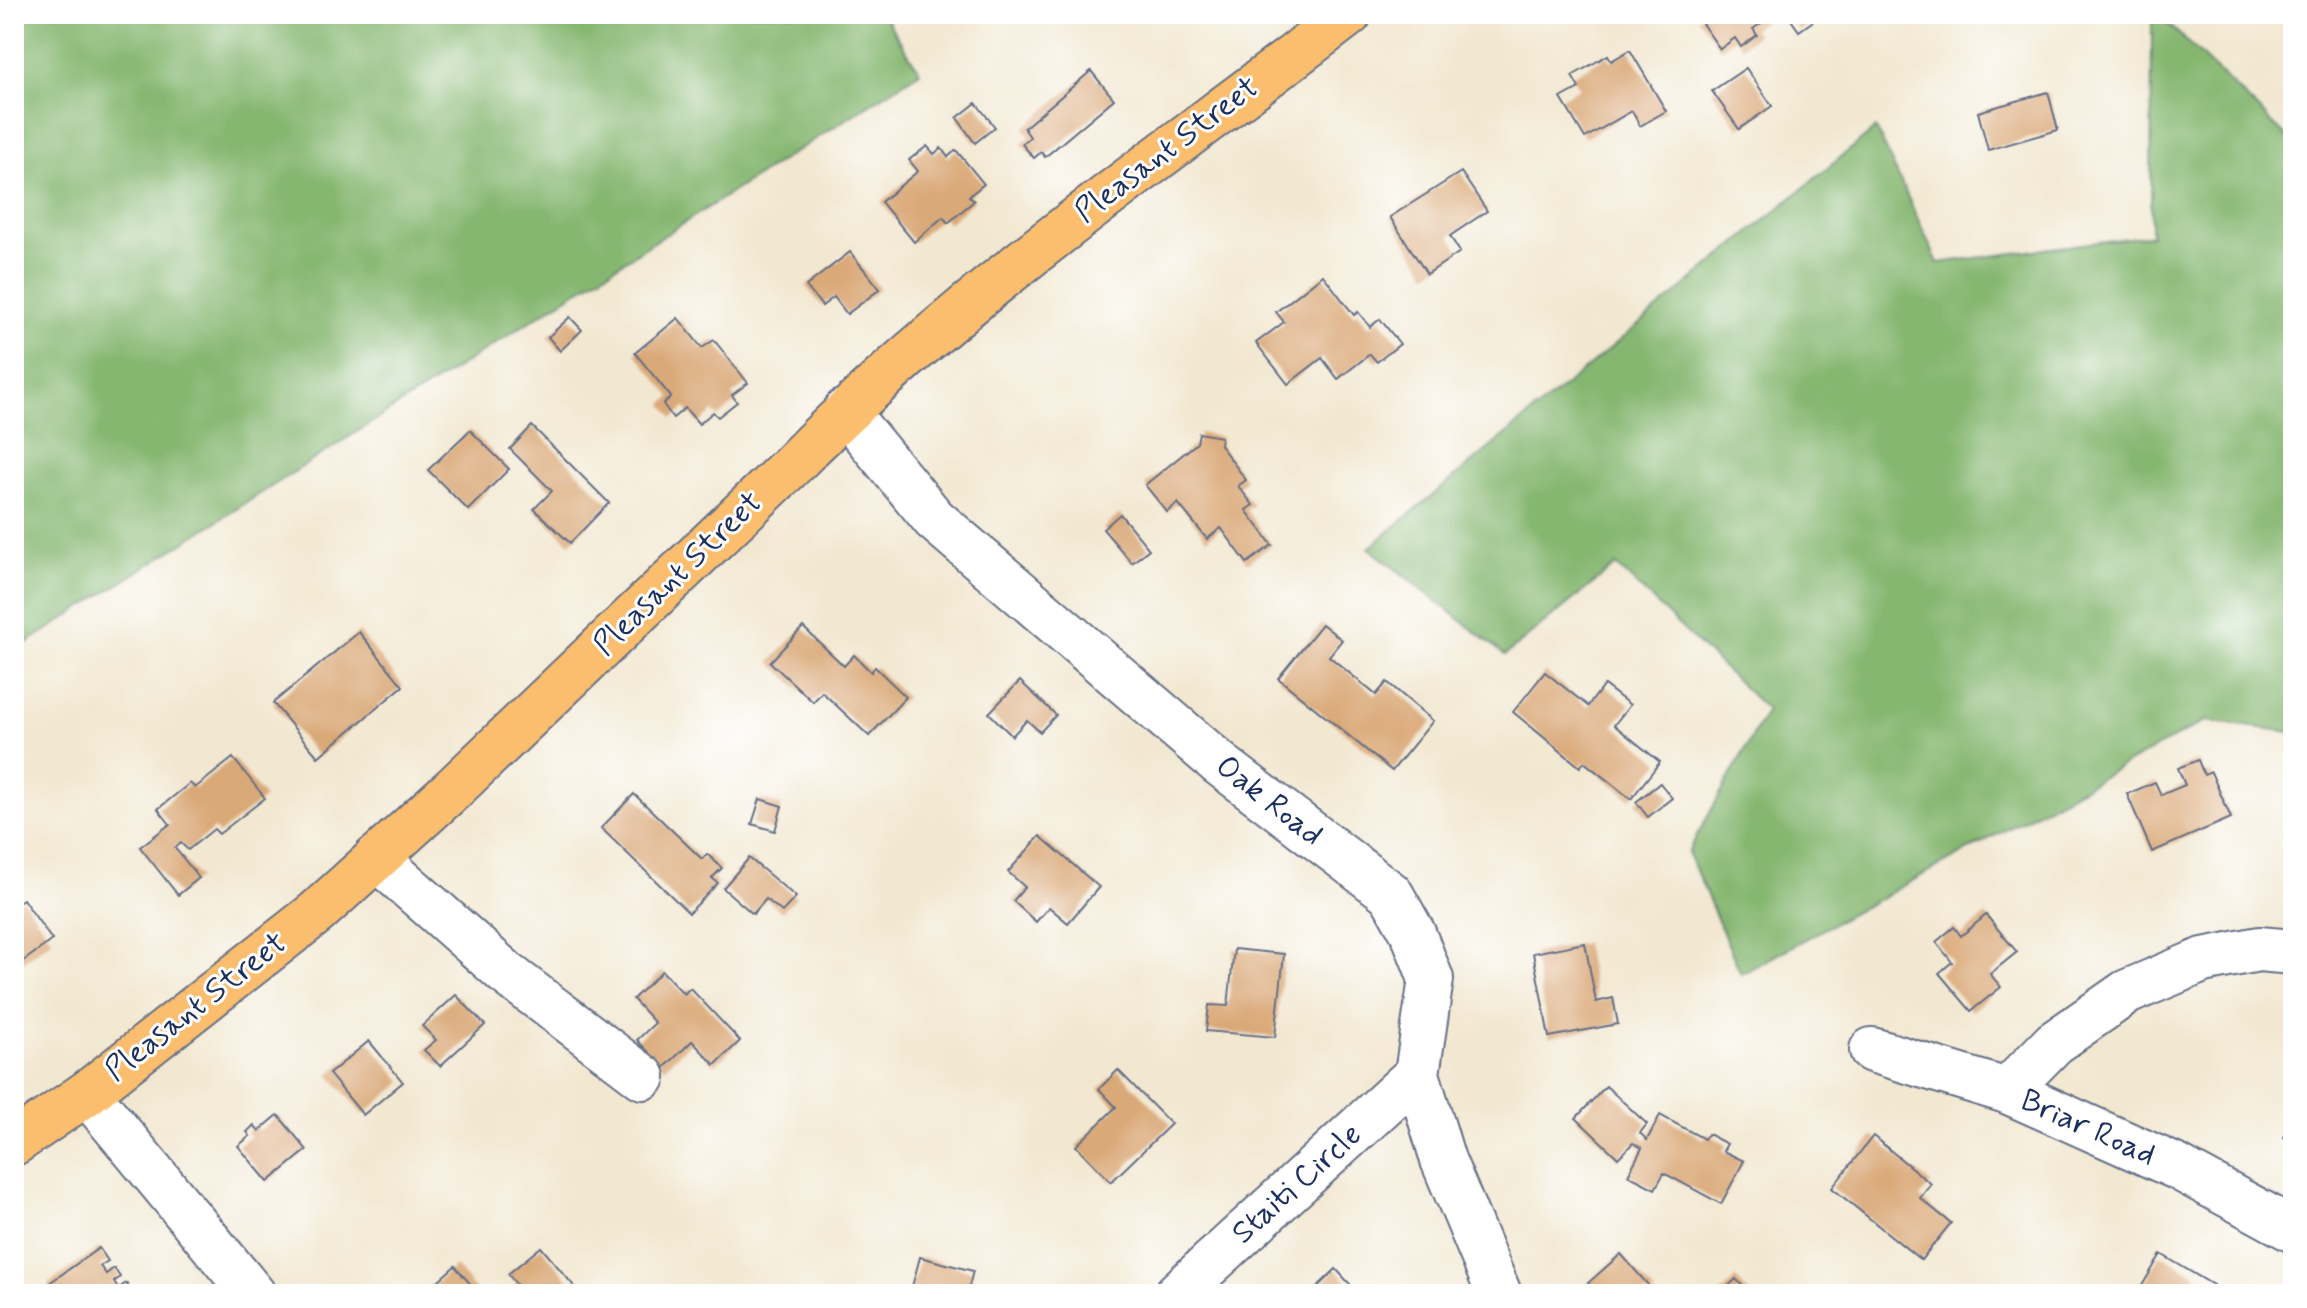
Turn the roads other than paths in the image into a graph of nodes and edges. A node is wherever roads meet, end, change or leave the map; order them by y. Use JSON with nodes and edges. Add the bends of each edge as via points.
{"nodes":[{"id":1,"x":1349,"y":14,"type":"edge"},
{"id":2,"x":845,"y":411,"type":"junction"},
{"id":3,"x":376,"y":858,"type":"junction"},
{"id":4,"x":2293,"y":952,"type":"edge"},
{"id":5,"x":1872,"y":1050,"type":"dead end"},
{"id":6,"x":1417,"y":1074,"type":"junction"},
{"id":7,"x":643,"y":1077,"type":"dead end"},
{"id":8,"x":2007,"y":1091,"type":"junction"},
{"id":9,"x":87,"y":1093,"type":"junction"},
{"id":10,"x":14,"y":1143,"type":"edge"},
{"id":11,"x":2293,"y":1230,"type":"edge"},
{"id":12,"x":253,"y":1294,"type":"edge"},
{"id":13,"x":1177,"y":1294,"type":"edge"},
{"id":14,"x":1499,"y":1294,"type":"edge"}],
"edges":[{"from":1,"to":2,"type":"main road","name":"Pleasant Street","via":[[1032,254]]},
{"from":2,"to":3,"type":"main road","name":"Pleasant Street"},
{"from":2,"to":6,"type":"street","name":"Oak Road","via":[[934,519],[1220,764],[1391,894],[1431,979]]},
{"from":3,"to":7,"type":"street","via":[[506,973]]},
{"from":3,"to":9,"type":"main road","name":"Pleasant Street","via":[[316,913]]},
{"from":4,"to":8,"type":"street","via":[[2259,949],[2203,960],[2127,992],[2054,1043]]},
{"from":5,"to":8,"type":"street","name":"Briar Road"},
{"from":6,"to":13,"type":"street","name":"Staiti Circle"},
{"from":6,"to":14,"type":"street","name":"Oak Road","via":[[1443,1160]]},
{"from":8,"to":11,"type":"street","name":"Briar Road","via":[[2177,1167]]},
{"from":9,"to":10,"type":"main road","name":"Pleasant Street"},
{"from":9,"to":12,"type":"street"}]}
